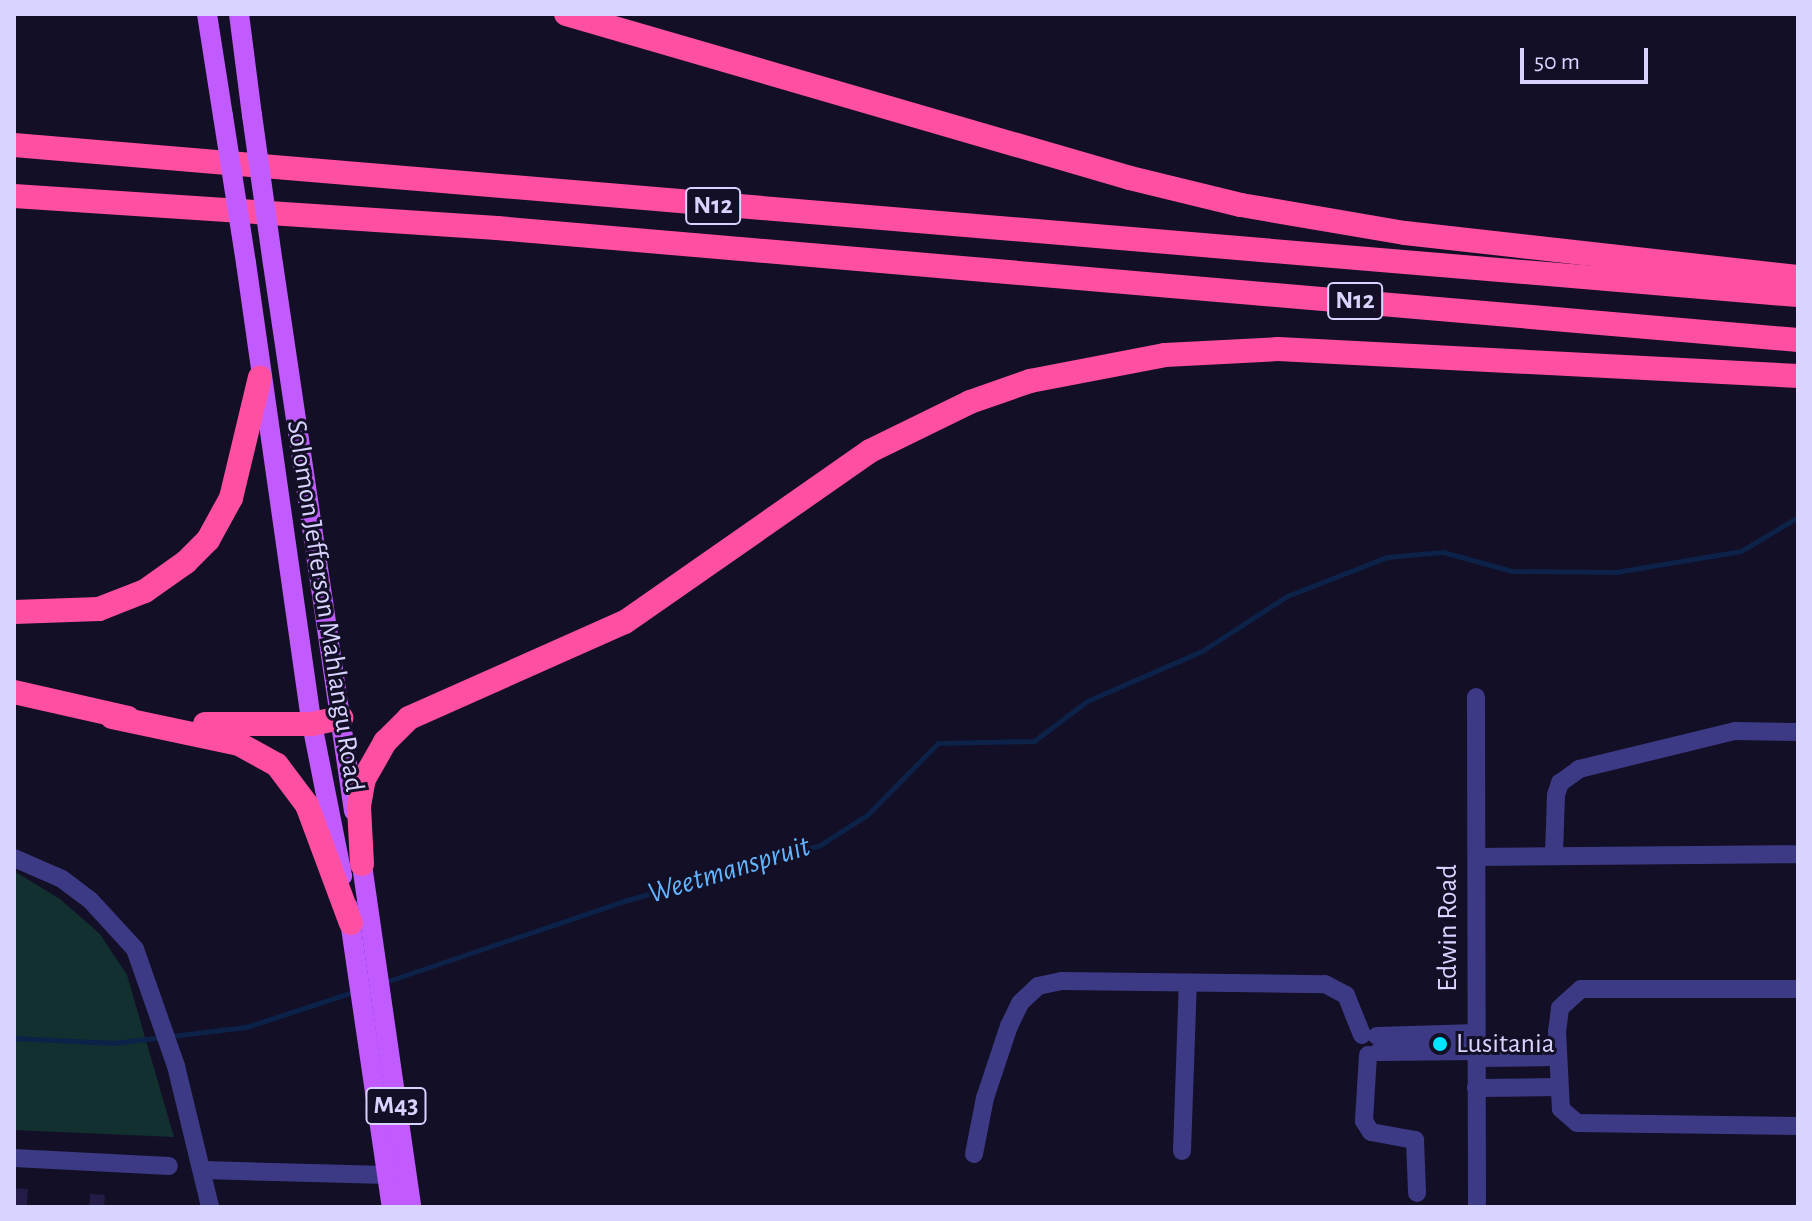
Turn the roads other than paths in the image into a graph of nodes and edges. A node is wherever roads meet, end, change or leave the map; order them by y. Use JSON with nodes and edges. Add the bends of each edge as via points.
{"nodes":[{"id":1,"x":207,"y":14,"type":"edge"},
{"id":2,"x":239,"y":14,"type":"edge"},
{"id":3,"x":566,"y":14,"type":"edge"},
{"id":4,"x":14,"y":145,"type":"edge"},
{"id":5,"x":14,"y":196,"type":"edge"},
{"id":6,"x":14,"y":214,"type":"edge"},
{"id":7,"x":497,"y":228,"type":"junction"},
{"id":8,"x":1798,"y":277,"type":"edge"},
{"id":9,"x":1798,"y":295,"type":"edge"},
{"id":10,"x":1798,"y":340,"type":"edge"},
{"id":11,"x":1798,"y":376,"type":"edge"},
{"id":12,"x":260,"y":377,"type":"junction"},
{"id":13,"x":14,"y":612,"type":"edge"},
{"id":14,"x":14,"y":692,"type":"edge"},
{"id":15,"x":1476,"y":697,"type":"dead end"},
{"id":16,"x":112,"y":717,"type":"junction"},
{"id":17,"x":341,"y":718,"type":"junction"},
{"id":18,"x":312,"y":724,"type":"junction"},
{"id":19,"x":1798,"y":732,"type":"edge"},
{"id":20,"x":1554,"y":853,"type":"junction"},
{"id":21,"x":1798,"y":854,"type":"edge"},
{"id":22,"x":1477,"y":857,"type":"junction"},
{"id":23,"x":14,"y":858,"type":"edge"},
{"id":24,"x":362,"y":864,"type":"junction"},
{"id":25,"x":359,"y":931,"type":"junction"},
{"id":26,"x":1188,"y":983,"type":"junction"},
{"id":27,"x":1798,"y":989,"type":"edge"},
{"id":28,"x":374,"y":1006,"type":"junction"},
{"id":29,"x":1371,"y":1044,"type":"junction"},
{"id":30,"x":1476,"y":1048,"type":"junction"},
{"id":31,"x":1557,"y":1057,"type":"junction"},
{"id":32,"x":1557,"y":1087,"type":"junction"},
{"id":33,"x":1476,"y":1088,"type":"junction"},
{"id":34,"x":1798,"y":1126,"type":"edge"},
{"id":35,"x":1182,"y":1151,"type":"dead end"},
{"id":36,"x":974,"y":1154,"type":"dead end"},
{"id":37,"x":14,"y":1158,"type":"edge"},
{"id":38,"x":169,"y":1166,"type":"dead end"},
{"id":39,"x":204,"y":1170,"type":"junction"},
{"id":40,"x":387,"y":1175,"type":"junction"},
{"id":41,"x":1417,"y":1193,"type":"dead end"},
{"id":42,"x":210,"y":1207,"type":"edge"},
{"id":43,"x":392,"y":1207,"type":"edge"},
{"id":44,"x":411,"y":1207,"type":"edge"},
{"id":45,"x":1477,"y":1207,"type":"edge"}],
"edges":[{"from":1,"to":12,"type":"main road","name":"Solomon Jefferson Mahlangu Road","bridge":true},
{"from":2,"to":17,"type":"main road","name":"Solomon Jefferson Mahlangu Road","bridge":true},
{"from":3,"to":8,"type":"highway","via":[[1130,178],[1241,205],[1405,233]]},
{"from":4,"to":9,"type":"highway","number":"N12"},
{"from":5,"to":7,"type":"highway","number":"N12"},
{"from":6,"to":7,"type":"highway","via":[[78,210],[436,234]]},
{"from":7,"to":10,"type":"highway","number":"N12"},
{"from":11,"to":24,"type":"highway","via":[[1278,349],[1165,355],[1030,381],[970,402],[870,451],[625,622],[409,718],[385,742],[364,779],[359,806]]},
{"from":12,"to":13,"type":"highway","via":[[231,498],[208,540],[186,562],[145,591],[99,609],[49,615]]},
{"from":12,"to":18,"type":"main road","name":"Solomon Jefferson Mahlangu Road"},
{"from":14,"to":16,"type":"highway"},
{"from":15,"to":22,"type":"street","name":"Edwin Road"},
{"from":16,"to":18,"type":"highway","via":[[226,726]]},
{"from":16,"to":25,"type":"highway","via":[[239,744],[277,765],[307,805]]},
{"from":17,"to":18,"type":"highway"},
{"from":17,"to":24,"type":"main road","name":"Solomon Jefferson Mahlangu Road"},
{"from":18,"to":25,"type":"main road","name":"Solomon Jefferson Mahlangu Road"},
{"from":19,"to":20,"type":"street","via":[[1718,734],[1579,769],[1560,783],[1556,795]]},
{"from":20,"to":21,"type":"street"},
{"from":20,"to":22,"type":"street"},
{"from":22,"to":30,"type":"street","name":"Edwin Road"},
{"from":23,"to":39,"type":"street","via":[[62,879],[135,949],[157,1005]]},
{"from":24,"to":25,"type":"main road","name":"Solomon Jefferson Mahlangu Road"},
{"from":25,"to":28,"type":"main road","name":"Solomon Jefferson Mahlangu Road"},
{"from":26,"to":29,"type":"street","via":[[1333,986],[1346,995]]},
{"from":26,"to":35,"type":"street"},
{"from":26,"to":36,"type":"street","via":[[1061,981],[1028,993],[1009,1026],[985,1098]]},
{"from":27,"to":31,"type":"street","via":[[1581,989],[1560,1008]]},
{"from":28,"to":40,"type":"main road","name":"Solomon Jefferson Mahlangu Road","number":"M43"},
{"from":28,"to":44,"type":"main road","name":"Solomon Jefferson Mahlangu Road","number":"M43"},
{"from":29,"to":30,"type":"street"},
{"from":29,"to":41,"type":"street","via":[[1364,1121],[1371,1132],[1415,1140]]},
{"from":30,"to":31,"type":"street"},
{"from":30,"to":33,"type":"street","name":"Edwin Road"},
{"from":31,"to":32,"type":"street"},
{"from":32,"to":33,"type":"street"},
{"from":32,"to":34,"type":"street","via":[[1567,1117],[1588,1126]]},
{"from":33,"to":45,"type":"street","name":"Edwin Road"},
{"from":37,"to":38,"type":"street"},
{"from":39,"to":40,"type":"street"},
{"from":39,"to":42,"type":"street"},
{"from":40,"to":43,"type":"main road","name":"Solomon Jefferson Mahlangu Road","number":"M43"}]}
